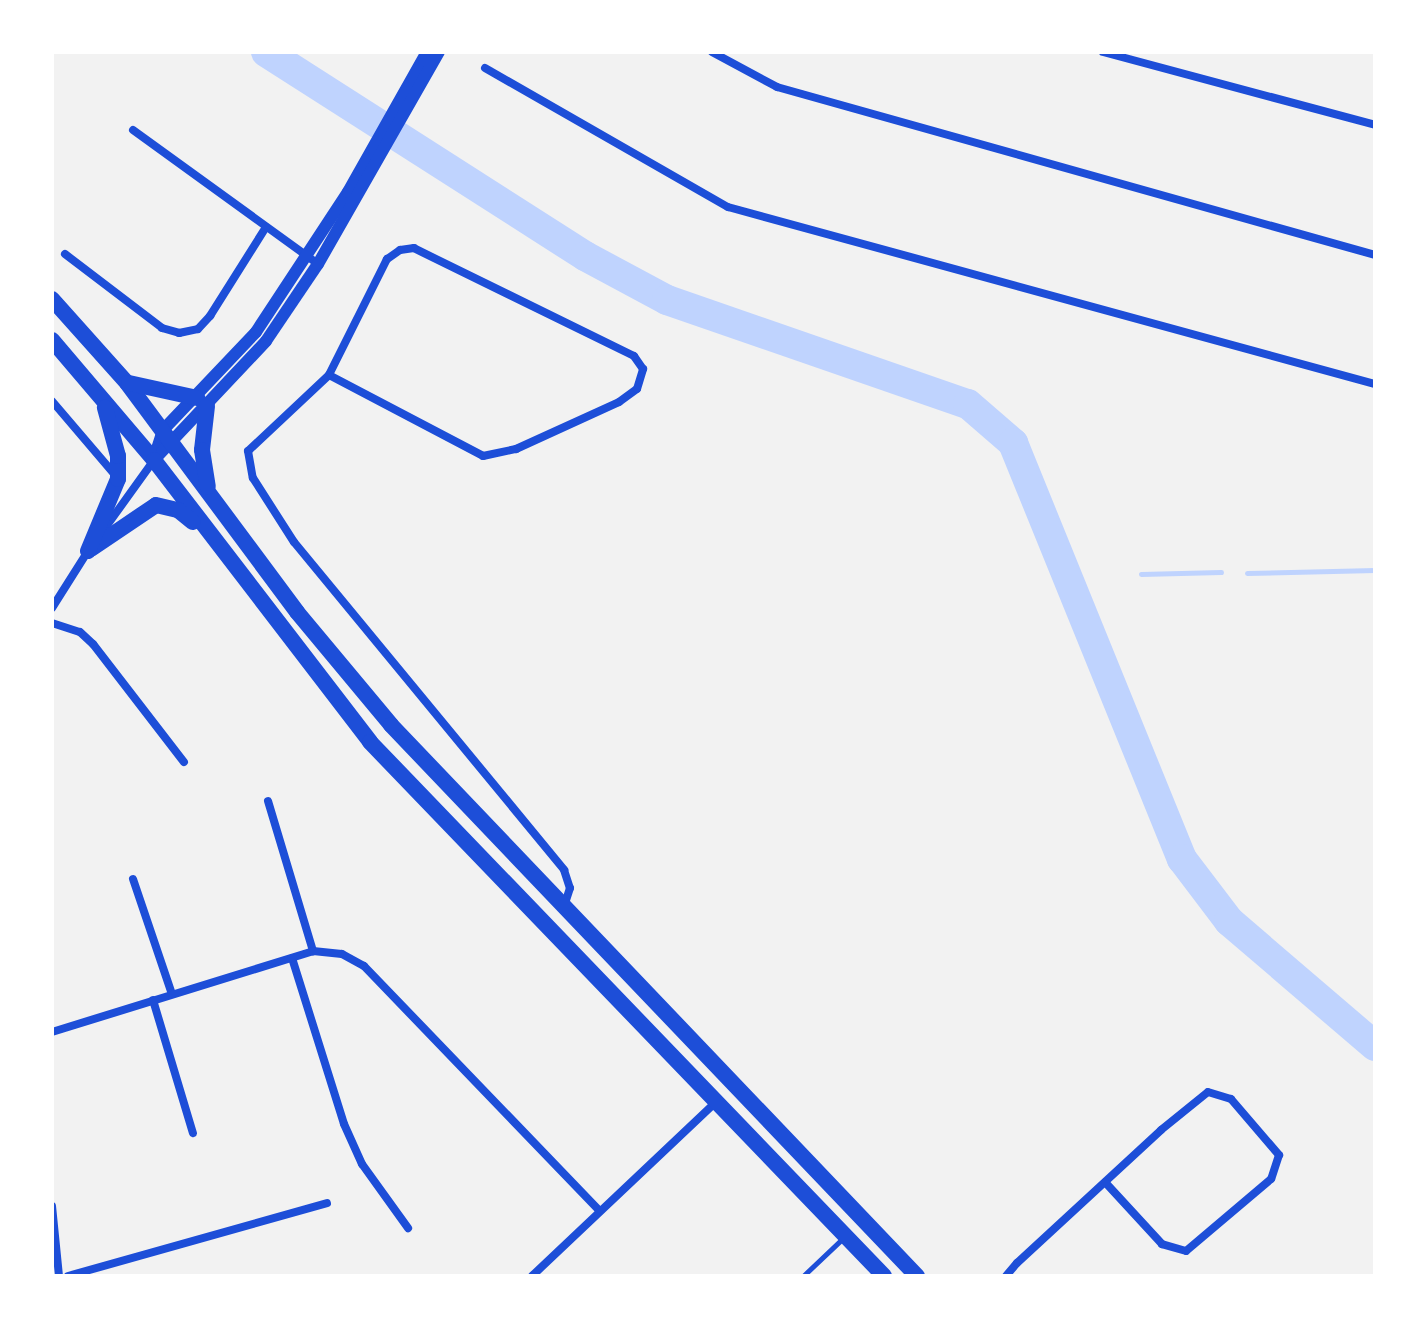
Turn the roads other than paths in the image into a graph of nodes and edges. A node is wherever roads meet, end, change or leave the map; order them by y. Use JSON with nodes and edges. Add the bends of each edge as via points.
{"nodes":[{"id":1,"x":427,"y":52,"type":"edge"},
{"id":2,"x":439,"y":52,"type":"edge"},
{"id":3,"x":712,"y":52,"type":"edge"},
{"id":4,"x":1103,"y":52,"type":"edge"},
{"id":5,"x":485,"y":68,"type":"dead end"},
{"id":6,"x":417,"y":80,"type":"junction"},
{"id":7,"x":1375,"y":125,"type":"edge"},
{"id":8,"x":133,"y":130,"type":"dead end"},
{"id":9,"x":352,"y":195,"type":"junction"},
{"id":10,"x":266,"y":227,"type":"junction"},
{"id":11,"x":65,"y":254,"type":"dead end"},
{"id":12,"x":1375,"y":255,"type":"edge"},
{"id":13,"x":306,"y":257,"type":"junction"},
{"id":14,"x":318,"y":264,"type":"junction"},
{"id":15,"x":52,"y":299,"type":"edge"},
{"id":16,"x":52,"y":340,"type":"edge"},
{"id":17,"x":329,"y":375,"type":"junction"},
{"id":18,"x":127,"y":383,"type":"junction"},
{"id":19,"x":1375,"y":384,"type":"edge"},
{"id":20,"x":101,"y":396,"type":"junction"},
{"id":21,"x":52,"y":401,"type":"edge"},
{"id":22,"x":202,"y":402,"type":"junction"},
{"id":23,"x":167,"y":435,"type":"junction"},
{"id":24,"x":154,"y":460,"type":"junction"},
{"id":25,"x":118,"y":479,"type":"junction"},
{"id":26,"x":209,"y":493,"type":"junction"},
{"id":27,"x":207,"y":533,"type":"junction"},
{"id":28,"x":88,"y":551,"type":"junction"},
{"id":29,"x":52,"y":608,"type":"edge"},
{"id":30,"x":52,"y":623,"type":"edge"},
{"id":31,"x":184,"y":762,"type":"dead end"},
{"id":32,"x":268,"y":801,"type":"dead end"},
{"id":33,"x":133,"y":879,"type":"dead end"},
{"id":34,"x":564,"y":907,"type":"junction"},
{"id":35,"x":313,"y":951,"type":"junction"},
{"id":36,"x":292,"y":958,"type":"junction"},
{"id":37,"x":172,"y":994,"type":"junction"},
{"id":38,"x":153,"y":1000,"type":"junction"},
{"id":39,"x":52,"y":1032,"type":"edge"},
{"id":40,"x":716,"y":1102,"type":"junction"},
{"id":41,"x":193,"y":1133,"type":"dead end"},
{"id":42,"x":1105,"y":1182,"type":"junction"},
{"id":43,"x":327,"y":1203,"type":"dead end"},
{"id":44,"x":52,"y":1206,"type":"edge"},
{"id":45,"x":600,"y":1211,"type":"junction"},
{"id":46,"x":408,"y":1228,"type":"dead end"},
{"id":47,"x":54,"y":1231,"type":"edge"},
{"id":48,"x":846,"y":1236,"type":"junction"},
{"id":49,"x":59,"y":1276,"type":"edge"},
{"id":50,"x":68,"y":1276,"type":"edge"},
{"id":51,"x":532,"y":1276,"type":"edge"},
{"id":52,"x":803,"y":1276,"type":"edge"},
{"id":53,"x":884,"y":1276,"type":"edge"},
{"id":54,"x":917,"y":1276,"type":"edge"},
{"id":55,"x":1006,"y":1276,"type":"edge"}],
"edges":[{"from":1,"to":6,"type":"street"},
{"from":2,"to":6,"type":"street"},
{"from":3,"to":12,"type":"street","via":[[777,87]]},
{"from":4,"to":7,"type":"street"},
{"from":5,"to":19,"type":"street","via":[[728,207]]},
{"from":6,"to":9,"type":"street"},
{"from":8,"to":10,"type":"street"},
{"from":9,"to":13,"type":"street"},
{"from":9,"to":14,"type":"street"},
{"from":10,"to":11,"type":"street","via":[[210,316],[198,329],[179,333],[162,328]]},
{"from":10,"to":13,"type":"street"},
{"from":13,"to":14,"type":"street"},
{"from":13,"to":22,"type":"street"},
{"from":14,"to":22,"type":"street","via":[[266,341]]},
{"from":15,"to":18,"type":"main road"},
{"from":16,"to":20,"type":"main road"},
{"from":17,"to":17,"type":"street","via":[[387,259],[414,248],[634,356],[643,369],[637,389],[619,402],[516,449],[483,456]]},
{"from":17,"to":34,"type":"street","via":[[258,437],[248,451],[247,465],[327,585],[564,870],[570,888]]},
{"from":18,"to":22,"type":"main road"},
{"from":18,"to":23,"type":"main road"},
{"from":20,"to":24,"type":"main road"},
{"from":20,"to":25,"type":"main road","via":[[118,456]]},
{"from":21,"to":25,"type":"street"},
{"from":22,"to":23,"type":"street"},
{"from":22,"to":26,"type":"main road"},
{"from":23,"to":24,"type":"street"},
{"from":23,"to":26,"type":"main road"},
{"from":24,"to":27,"type":"main road"},
{"from":24,"to":28,"type":"street"},
{"from":25,"to":28,"type":"main road"},
{"from":26,"to":34,"type":"main road","via":[[391,725]]},
{"from":27,"to":28,"type":"main road","via":[[178,510],[156,505]]},
{"from":27,"to":40,"type":"main road","via":[[370,742]]},
{"from":28,"to":29,"type":"street"},
{"from":30,"to":31,"type":"street","via":[[72,628],[93,644]]},
{"from":32,"to":35,"type":"street"},
{"from":33,"to":37,"type":"street"},
{"from":34,"to":54,"type":"main road"},
{"from":35,"to":36,"type":"street"},
{"from":35,"to":45,"type":"street","via":[[342,954],[364,966]]},
{"from":36,"to":37,"type":"street"},
{"from":36,"to":46,"type":"street","via":[[344,1124],[362,1164]]},
{"from":37,"to":38,"type":"street"},
{"from":38,"to":39,"type":"street"},
{"from":38,"to":41,"type":"street"},
{"from":40,"to":45,"type":"street"},
{"from":40,"to":48,"type":"main road"},
{"from":42,"to":42,"type":"street","via":[[1208,1092],[1231,1099],[1279,1155],[1271,1179],[1186,1251],[1162,1244]]},
{"from":42,"to":55,"type":"street"},
{"from":43,"to":50,"type":"street"},
{"from":44,"to":47,"type":"street"},
{"from":45,"to":51,"type":"street"},
{"from":47,"to":49,"type":"street"},
{"from":48,"to":52,"type":"lane"},
{"from":48,"to":53,"type":"main road"}]}
